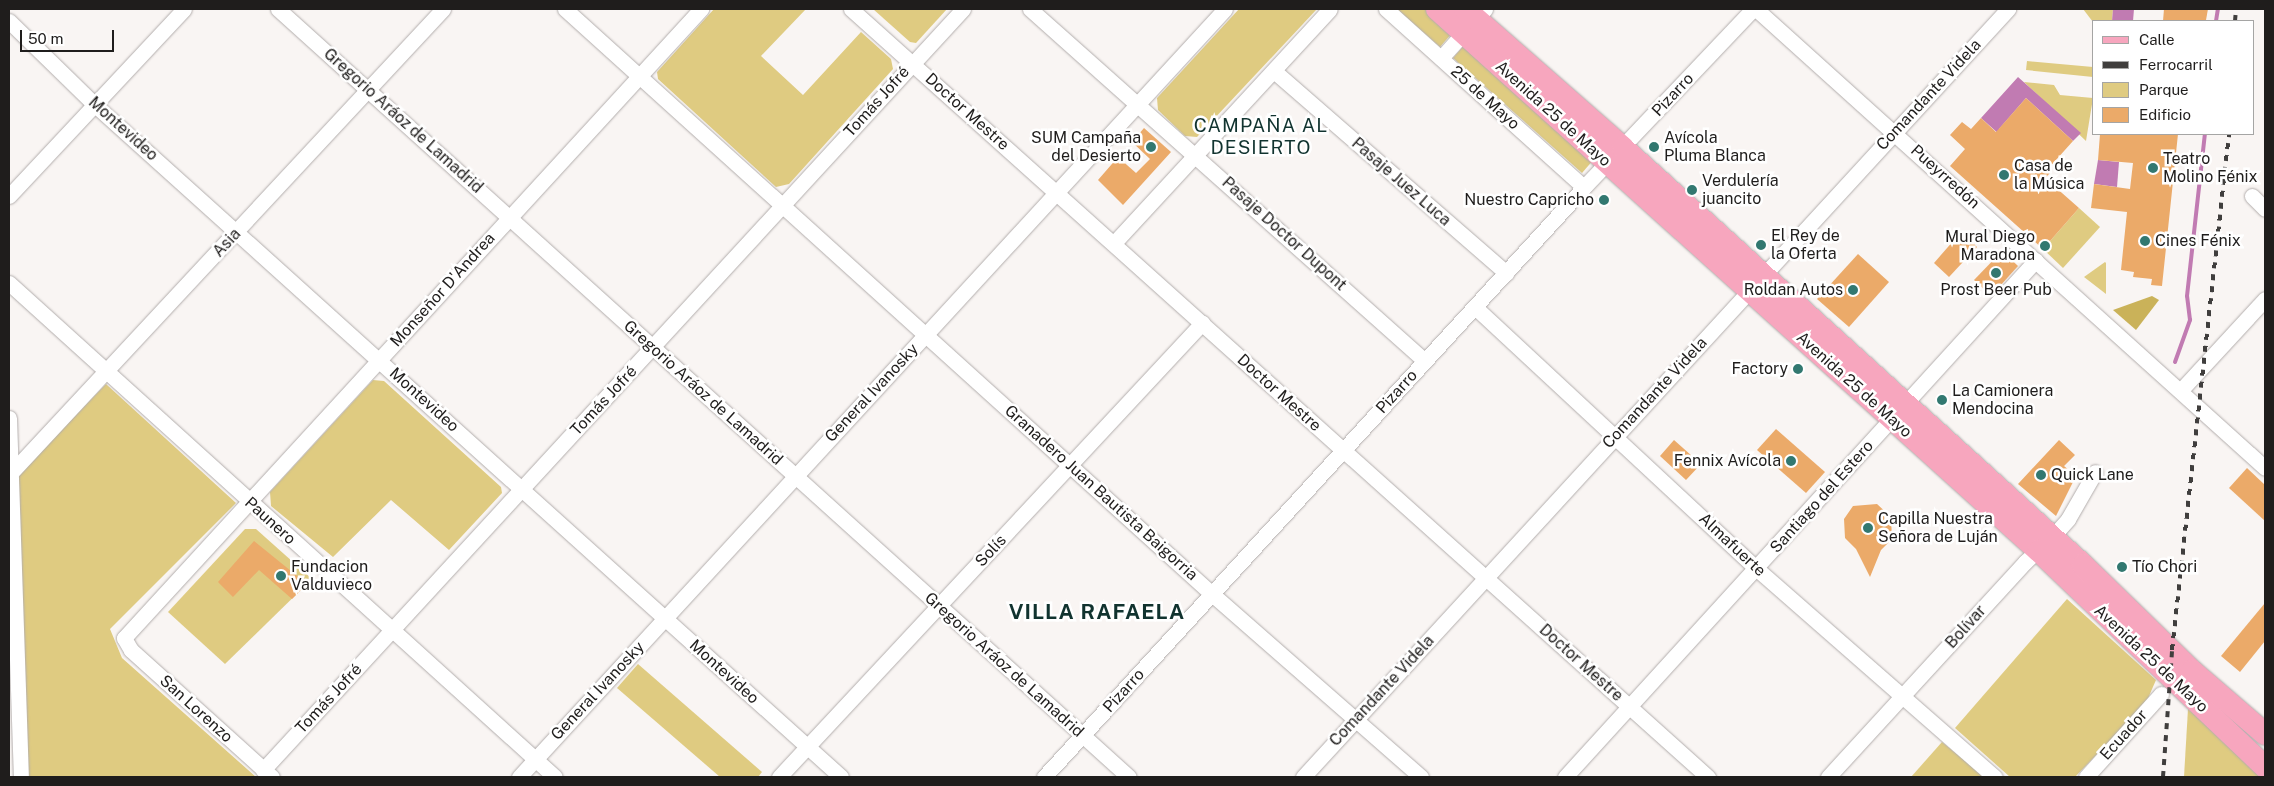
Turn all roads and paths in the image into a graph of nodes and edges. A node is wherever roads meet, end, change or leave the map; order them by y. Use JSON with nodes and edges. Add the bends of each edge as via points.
{"nodes":[{"id":1,"x":184,"y":9,"type":"edge"},
{"id":2,"x":278,"y":9,"type":"edge"},
{"id":3,"x":443,"y":9,"type":"edge"},
{"id":4,"x":565,"y":9,"type":"edge"},
{"id":5,"x":701,"y":9,"type":"edge"},
{"id":6,"x":851,"y":9,"type":"edge"},
{"id":7,"x":963,"y":9,"type":"edge"},
{"id":8,"x":1030,"y":9,"type":"edge"},
{"id":9,"x":1330,"y":9,"type":"edge"},
{"id":10,"x":1386,"y":9,"type":"edge"},
{"id":11,"x":1437,"y":9,"type":"edge"},
{"id":12,"x":1755,"y":9,"type":"edge"},
{"id":13,"x":2008,"y":9,"type":"edge"},
{"id":14,"x":1216,"y":12,"type":"edge"},
{"id":15,"x":1472,"y":17,"type":"edge"},
{"id":16,"x":9,"y":21,"type":"edge"},
{"id":17,"x":1441,"y":58,"type":"junction"},
{"id":18,"x":912,"y":63,"type":"junction"},
{"id":19,"x":1274,"y":71,"type":"junction"},
{"id":20,"x":638,"y":77,"type":"junction"},
{"id":21,"x":369,"y":89,"type":"junction"},
{"id":22,"x":1138,"y":104,"type":"junction"},
{"id":23,"x":95,"y":105,"type":"junction"},
{"id":24,"x":1895,"y":132,"type":"junction"},
{"id":25,"x":1623,"y":148,"type":"junction"},
{"id":26,"x":1195,"y":155,"type":"junction"},
{"id":27,"x":1608,"y":164,"type":"junction"},
{"id":28,"x":1584,"y":188,"type":"junction"},
{"id":29,"x":1057,"y":192,"type":"junction"},
{"id":30,"x":9,"y":196,"type":"edge"},
{"id":31,"x":2252,"y":196,"type":"dead end"},
{"id":32,"x":783,"y":206,"type":"junction"},
{"id":33,"x":2265,"y":209,"type":"edge"},
{"id":34,"x":510,"y":217,"type":"junction"},
{"id":35,"x":237,"y":232,"type":"junction"},
{"id":36,"x":1114,"y":244,"type":"junction"},
{"id":37,"x":2036,"y":260,"type":"junction"},
{"id":38,"x":1506,"y":273,"type":"junction"},
{"id":39,"x":9,"y":283,"type":"edge"},
{"id":40,"x":1756,"y":284,"type":"junction"},
{"id":41,"x":2265,"y":299,"type":"edge"},
{"id":42,"x":1475,"y":307,"type":"junction"},
{"id":43,"x":1202,"y":323,"type":"junction"},
{"id":44,"x":926,"y":335,"type":"junction"},
{"id":45,"x":653,"y":348,"type":"junction"},
{"id":46,"x":379,"y":361,"type":"junction"},
{"id":47,"x":1425,"y":361,"type":"junction"},
{"id":48,"x":108,"y":372,"type":"junction"},
{"id":49,"x":2181,"y":390,"type":"junction"},
{"id":50,"x":1899,"y":411,"type":"junction"},
{"id":51,"x":9,"y":418,"type":"edge"},
{"id":52,"x":1616,"y":436,"type":"junction"},
{"id":53,"x":1344,"y":451,"type":"junction"},
{"id":54,"x":1070,"y":466,"type":"junction"},
{"id":55,"x":2265,"y":468,"type":"edge"},
{"id":56,"x":2095,"y":472,"type":"dead end"},
{"id":57,"x":10,"y":474,"type":"edge"},
{"id":58,"x":796,"y":476,"type":"junction"},
{"id":59,"x":523,"y":488,"type":"junction"},
{"id":60,"x":248,"y":502,"type":"junction"},
{"id":61,"x":2045,"y":544,"type":"junction"},
{"id":62,"x":1757,"y":569,"type":"junction"},
{"id":63,"x":1486,"y":577,"type":"junction"},
{"id":64,"x":1212,"y":594,"type":"junction"},
{"id":65,"x":940,"y":607,"type":"junction"},
{"id":66,"x":664,"y":619,"type":"junction"},
{"id":67,"x":391,"y":631,"type":"junction"},
{"id":68,"x":124,"y":638,"type":"joint"},
{"id":69,"x":2161,"y":694,"type":"dead end"},
{"id":70,"x":1904,"y":696,"type":"junction"},
{"id":71,"x":1628,"y":706,"type":"junction"},
{"id":72,"x":1355,"y":720,"type":"junction"},
{"id":73,"x":2265,"y":734,"type":"edge"},
{"id":74,"x":1083,"y":736,"type":"junction"},
{"id":75,"x":807,"y":747,"type":"junction"},
{"id":76,"x":535,"y":760,"type":"junction"},
{"id":77,"x":2265,"y":767,"type":"edge"},
{"id":78,"x":268,"y":773,"type":"edge"},
{"id":79,"x":20,"y":777,"type":"edge"},
{"id":80,"x":519,"y":777,"type":"edge"},
{"id":81,"x":555,"y":777,"type":"edge"},
{"id":82,"x":779,"y":777,"type":"edge"},
{"id":83,"x":841,"y":777,"type":"edge"},
{"id":84,"x":1044,"y":777,"type":"edge"},
{"id":85,"x":1129,"y":777,"type":"edge"},
{"id":86,"x":1303,"y":777,"type":"edge"},
{"id":87,"x":1421,"y":777,"type":"edge"},
{"id":88,"x":1565,"y":777,"type":"edge"},
{"id":89,"x":1708,"y":777,"type":"edge"},
{"id":90,"x":1828,"y":777,"type":"edge"},
{"id":91,"x":1994,"y":777,"type":"edge"},
{"id":92,"x":2086,"y":777,"type":"edge"}],
"edges":[{"from":1,"to":23,"type":"street"},
{"from":2,"to":21,"type":"street","name":"Gregorio Aráoz de Lamadrid"},
{"from":3,"to":21,"type":"street","name":"Asia"},
{"from":4,"to":20,"type":"street","name":"Granadero Juan Bautista Baigorria"},
{"from":5,"to":20,"type":"street","name":"Monseñor D'Andrea"},
{"from":6,"to":18,"type":"street","name":"Doctor Mestre"},
{"from":7,"to":18,"type":"street","name":"Tomás Jofré"},
{"from":8,"to":22,"type":"street","name":"Pasaje Doctor Dupont"},
{"from":9,"to":19,"type":"street"},
{"from":10,"to":17,"type":"street","name":"25 de Mayo"},
{"from":11,"to":15,"type":"main road","name":"Avenida 25 de Mayo"},
{"from":12,"to":24,"type":"street","name":"Pueyrredón"},
{"from":12,"to":25,"type":"street","name":"Pizarro"},
{"from":13,"to":24,"type":"street","name":"Comandante Videla"},
{"from":14,"to":22,"type":"street","name":"General Ivanosky"},
{"from":15,"to":17,"type":"street"},
{"from":15,"to":25,"type":"main road","name":"Avenida 25 de Mayo"},
{"from":15,"to":27,"type":"main road","name":"Avenida 25 de Mayo"},
{"from":16,"to":23,"type":"street","name":"Montevideo"},
{"from":17,"to":28,"type":"street","name":"25 de Mayo"},
{"from":18,"to":29,"type":"street","name":"Doctor Mestre"},
{"from":18,"to":32,"type":"street","name":"Tomás Jofré"},
{"from":19,"to":26,"type":"street"},
{"from":19,"to":38,"type":"street","name":"Pasaje Juez Luca"},
{"from":20,"to":32,"type":"street","name":"Granadero Juan Bautista Baigorria"},
{"from":20,"to":34,"type":"street","name":"Monseñor D'Andrea"},
{"from":21,"to":34,"type":"street","name":"Gregorio Aráoz de Lamadrid"},
{"from":21,"to":35,"type":"street","name":"Asia"},
{"from":22,"to":26,"type":"street","name":"Pasaje Doctor Dupont"},
{"from":22,"to":29,"type":"street","name":"General Ivanosky"},
{"from":23,"to":30,"type":"street"},
{"from":23,"to":35,"type":"street","name":"Montevideo"},
{"from":24,"to":37,"type":"street","name":"Pueyrredón"},
{"from":24,"to":40,"type":"street","name":"Comandante Videla"},
{"from":25,"to":27,"type":"street","name":"Pizarro"},
{"from":25,"to":40,"type":"main road","name":"Avenida 25 de Mayo"},
{"from":26,"to":36,"type":"street"},
{"from":26,"to":47,"type":"street","name":"Pasaje Doctor Dupont"},
{"from":27,"to":28,"type":"street","name":"Pizarro"},
{"from":27,"to":40,"type":"main road","name":"Avenida 25 de Mayo"},
{"from":28,"to":38,"type":"street","name":"Pizarro"},
{"from":29,"to":36,"type":"street","name":"Doctor Mestre"},
{"from":29,"to":44,"type":"street","name":"General Ivanosky"},
{"from":31,"to":33,"type":"street"},
{"from":32,"to":44,"type":"street","name":"Granadero Juan Bautista Baigorria"},
{"from":32,"to":45,"type":"street","name":"Tomás Jofré"},
{"from":34,"to":45,"type":"street","name":"Gregorio Aráoz de Lamadrid"},
{"from":34,"to":46,"type":"street","name":"Monseñor D'Andrea"},
{"from":35,"to":46,"type":"street","name":"Montevideo"},
{"from":35,"to":48,"type":"street","name":"Asia"},
{"from":36,"to":43,"type":"street","name":"Doctor Mestre"},
{"from":37,"to":49,"type":"street","name":"Pueyrredón"},
{"from":37,"to":50,"type":"street","name":"Santiago del Estero"},
{"from":38,"to":42,"type":"street","name":"Pizarro"},
{"from":39,"to":48,"type":"street","name":"Paunero"},
{"from":40,"to":50,"type":"main road","name":"Avenida 25 de Mayo"},
{"from":40,"to":52,"type":"street","name":"Comandante Videla"},
{"from":41,"to":49,"type":"street"},
{"from":42,"to":47,"type":"street","name":"Pizarro"},
{"from":42,"to":52,"type":"street","name":"Almafuerte"},
{"from":43,"to":53,"type":"street","name":"Doctor Mestre"},
{"from":43,"to":54,"type":"street","name":"Solís"},
{"from":44,"to":54,"type":"street","name":"Granadero Juan Bautista Baigorria"},
{"from":44,"to":58,"type":"street","name":"General Ivanosky"},
{"from":45,"to":58,"type":"street","name":"Gregorio Aráoz de Lamadrid"},
{"from":45,"to":59,"type":"street","name":"Tomás Jofré"},
{"from":46,"to":59,"type":"street","name":"Montevideo"},
{"from":46,"to":60,"type":"street","name":"Monseñor D'Andrea"},
{"from":47,"to":53,"type":"street","name":"Pizarro"},
{"from":48,"to":57,"type":"street","name":"Asia"},
{"from":48,"to":60,"type":"street","name":"Paunero"},
{"from":49,"to":55,"type":"street","name":"Pueyrredón"},
{"from":50,"to":61,"type":"main road","name":"Avenida 25 de Mayo"},
{"from":50,"to":62,"type":"street","name":"Santiago del Estero"},
{"from":51,"to":57,"type":"street"},
{"from":52,"to":62,"type":"street","name":"Almafuerte"},
{"from":52,"to":63,"type":"street","name":"Comandante Videla"},
{"from":53,"to":63,"type":"street","name":"Doctor Mestre"},
{"from":53,"to":64,"type":"street","name":"Pizarro"},
{"from":54,"to":64,"type":"street","name":"Granadero Juan Bautista Baigorria"},
{"from":54,"to":65,"type":"street","name":"Solís"},
{"from":56,"to":61,"type":"street","name":"Bolívar","via":[[2068,519]]},
{"from":57,"to":79,"type":"street"},
{"from":58,"to":65,"type":"street","name":"Gregorio Aráoz de Lamadrid"},
{"from":58,"to":66,"type":"street","name":"General Ivanosky"},
{"from":59,"to":66,"type":"street","name":"Montevideo"},
{"from":59,"to":67,"type":"street","name":"Tomás Jofré"},
{"from":60,"to":67,"type":"street","name":"Paunero"},
{"from":60,"to":68,"type":"street","name":"Monseñor D'Andrea"},
{"from":61,"to":70,"type":"street","name":"Bolívar"},
{"from":61,"to":73,"type":"main road","name":"Avenida 25 de Mayo"},
{"from":61,"to":77,"type":"main road","name":"Avenida 25 de Mayo"},
{"from":62,"to":70,"type":"street","name":"Almafuerte"},
{"from":62,"to":71,"type":"street","name":"Santiago del Estero"},
{"from":63,"to":71,"type":"street","name":"Doctor Mestre"},
{"from":63,"to":72,"type":"street","name":"Comandante Videla"},
{"from":64,"to":72,"type":"street","name":"Granadero Juan Bautista Baigorria"},
{"from":64,"to":74,"type":"street","name":"Pizarro"},
{"from":65,"to":74,"type":"street","name":"Gregorio Aráoz de Lamadrid"},
{"from":65,"to":75,"type":"street","name":"Solís"},
{"from":66,"to":75,"type":"street","name":"Montevideo"},
{"from":66,"to":76,"type":"street","name":"General Ivanosky"},
{"from":67,"to":76,"type":"street","name":"Paunero"},
{"from":67,"to":78,"type":"street","name":"Tomás Jofré"},
{"from":68,"to":78,"type":"street","name":"San Lorenzo","via":[[131,650]]},
{"from":69,"to":92,"type":"street","name":"Ecuador"},
{"from":70,"to":90,"type":"street","name":"Bolívar"},
{"from":70,"to":91,"type":"street","name":"Almafuerte"},
{"from":71,"to":88,"type":"street","name":"Santiago del Estero"},
{"from":71,"to":89,"type":"street","name":"Doctor Mestre"},
{"from":72,"to":86,"type":"street","name":"Comandante Videla"},
{"from":72,"to":87,"type":"street","name":"Granadero Juan Bautista Baigorria"},
{"from":74,"to":84,"type":"street","name":"Pizarro"},
{"from":74,"to":85,"type":"street","name":"Gregorio Aráoz de Lamadrid"},
{"from":75,"to":82,"type":"street","name":"Solís"},
{"from":75,"to":83,"type":"street","name":"Montevideo"},
{"from":76,"to":80,"type":"street","name":"General Ivanosky"},
{"from":76,"to":81,"type":"street","name":"Paunero"}]}
